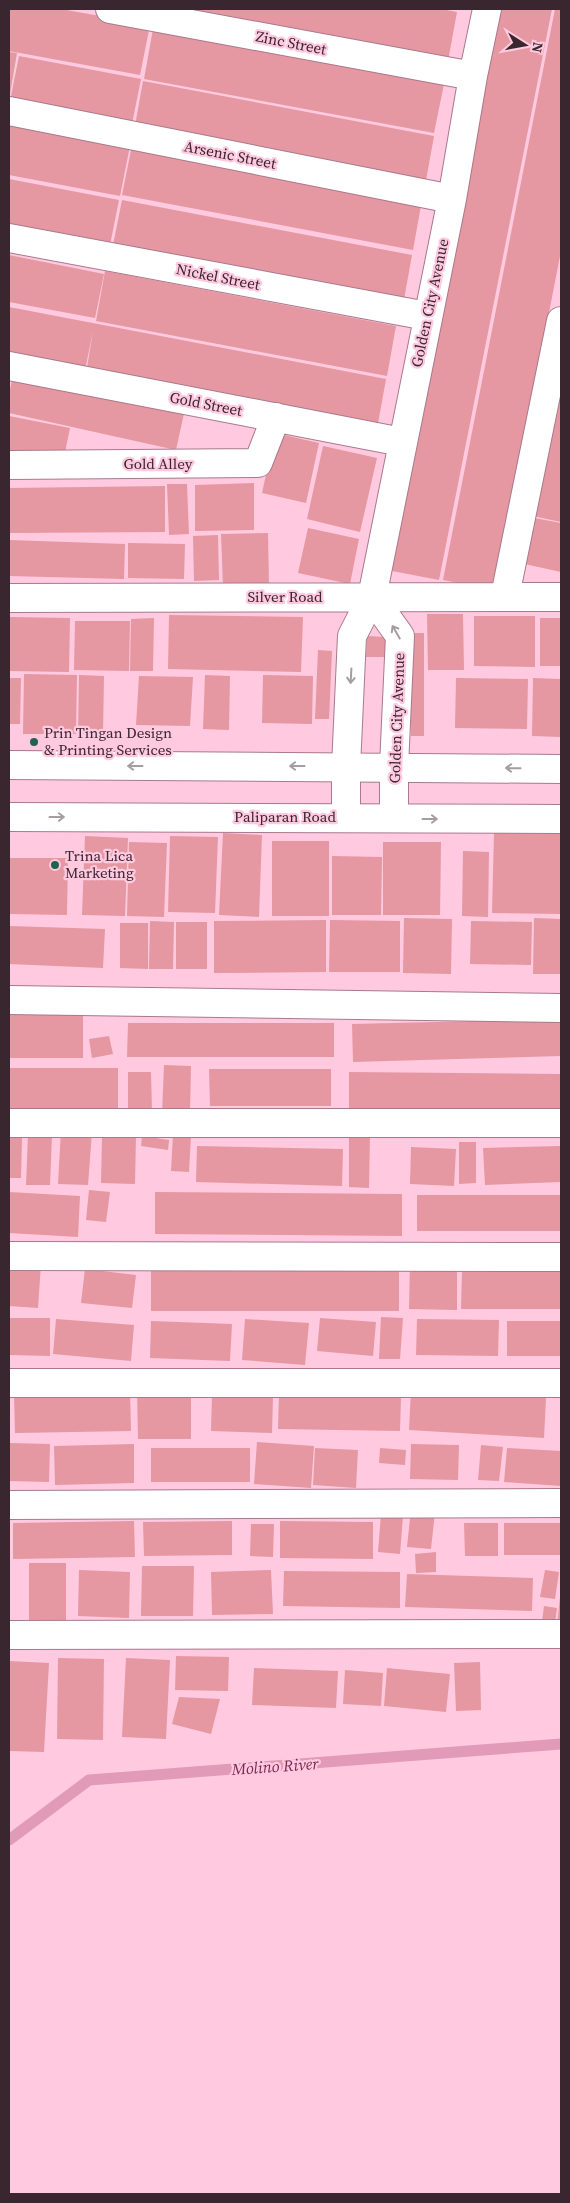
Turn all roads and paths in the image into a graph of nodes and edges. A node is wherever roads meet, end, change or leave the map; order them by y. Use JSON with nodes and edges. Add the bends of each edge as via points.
{"nodes":[{"id":1,"x":110,"y":9,"type":"edge"},
{"id":2,"x":487,"y":9,"type":"edge"},
{"id":3,"x":473,"y":76,"type":"junction"},
{"id":4,"x":9,"y":111,"type":"edge"},
{"id":5,"x":452,"y":199,"type":"junction"},
{"id":6,"x":9,"y":238,"type":"edge"},
{"id":7,"x":427,"y":316,"type":"junction"},
{"id":8,"x":561,"y":321,"type":"edge"},
{"id":9,"x":9,"y":366,"type":"edge"},
{"id":10,"x":276,"y":417,"type":"junction"},
{"id":11,"x":402,"y":442,"type":"junction"},
{"id":12,"x":9,"y":464,"type":"edge"},
{"id":13,"x":505,"y":596,"type":"junction"},
{"id":14,"x":372,"y":597,"type":"junction"},
{"id":15,"x":561,"y":597,"type":"edge"},
{"id":16,"x":9,"y":598,"type":"edge"},
{"id":17,"x":9,"y":765,"type":"edge"},
{"id":18,"x":394,"y":766,"type":"junction"},
{"id":19,"x":346,"y":767,"type":"junction"},
{"id":20,"x":561,"y":769,"type":"edge"},
{"id":21,"x":9,"y":817,"type":"edge"},
{"id":22,"x":346,"y":817,"type":"junction"},
{"id":23,"x":394,"y":818,"type":"junction"},
{"id":24,"x":561,"y":819,"type":"edge"},
{"id":25,"x":9,"y":1000,"type":"edge"},
{"id":26,"x":561,"y":1008,"type":"edge"},
{"id":27,"x":9,"y":1123,"type":"edge"},
{"id":28,"x":561,"y":1124,"type":"edge"},
{"id":29,"x":9,"y":1256,"type":"edge"},
{"id":30,"x":561,"y":1258,"type":"edge"},
{"id":31,"x":9,"y":1383,"type":"edge"},
{"id":32,"x":561,"y":1383,"type":"edge"},
{"id":33,"x":561,"y":1503,"type":"edge"},
{"id":34,"x":9,"y":1506,"type":"edge"},
{"id":35,"x":561,"y":1634,"type":"edge"},
{"id":36,"x":9,"y":1635,"type":"edge"}],
"edges":[{"from":1,"to":3,"type":"street","name":"Zinc Street"},
{"from":2,"to":3,"type":"street","name":"Golden City Avenue"},
{"from":3,"to":5,"type":"street","name":"Golden City Avenue"},
{"from":4,"to":5,"type":"street","name":"Arsenic Street"},
{"from":5,"to":7,"type":"street","name":"Golden City Avenue"},
{"from":6,"to":7,"type":"street","name":"Nickel Street"},
{"from":7,"to":11,"type":"street","name":"Golden City Avenue"},
{"from":8,"to":13,"type":"street"},
{"from":9,"to":10,"type":"street","name":"Gold Street"},
{"from":10,"to":11,"type":"street","name":"Gold Street"},
{"from":10,"to":12,"type":"street","name":"Gold Alley","via":[[258,463]]},
{"from":11,"to":14,"type":"street","name":"Golden City Avenue"},
{"from":13,"to":14,"type":"street","name":"Silver Road"},
{"from":13,"to":15,"type":"street","name":"Silver Road"},
{"from":14,"to":16,"type":"street","name":"Silver Road"},
{"from":18,"to":14,"type":"street","name":"Golden City Avenue","one_way":true,"via":[[400,636]]},
{"from":14,"to":19,"type":"street","name":"Golden City Avenue","one_way":true,"via":[[352,636]]},
{"from":19,"to":17,"type":"street","one_way":true},
{"from":18,"to":19,"type":"street"},
{"from":20,"to":18,"type":"street","one_way":true},
{"from":18,"to":23,"type":"street","name":"Golden City Avenue"},
{"from":19,"to":22,"type":"street","name":"Golden City Avenue"},
{"from":21,"to":22,"type":"street","name":"Paliparan Road","one_way":true},
{"from":22,"to":23,"type":"street","name":"Paliparan Road"},
{"from":23,"to":24,"type":"street","name":"Paliparan Road","one_way":true},
{"from":25,"to":26,"type":"street"},
{"from":27,"to":28,"type":"street"},
{"from":29,"to":30,"type":"street"},
{"from":31,"to":32,"type":"street"},
{"from":33,"to":34,"type":"street"},
{"from":35,"to":36,"type":"street"}]}
